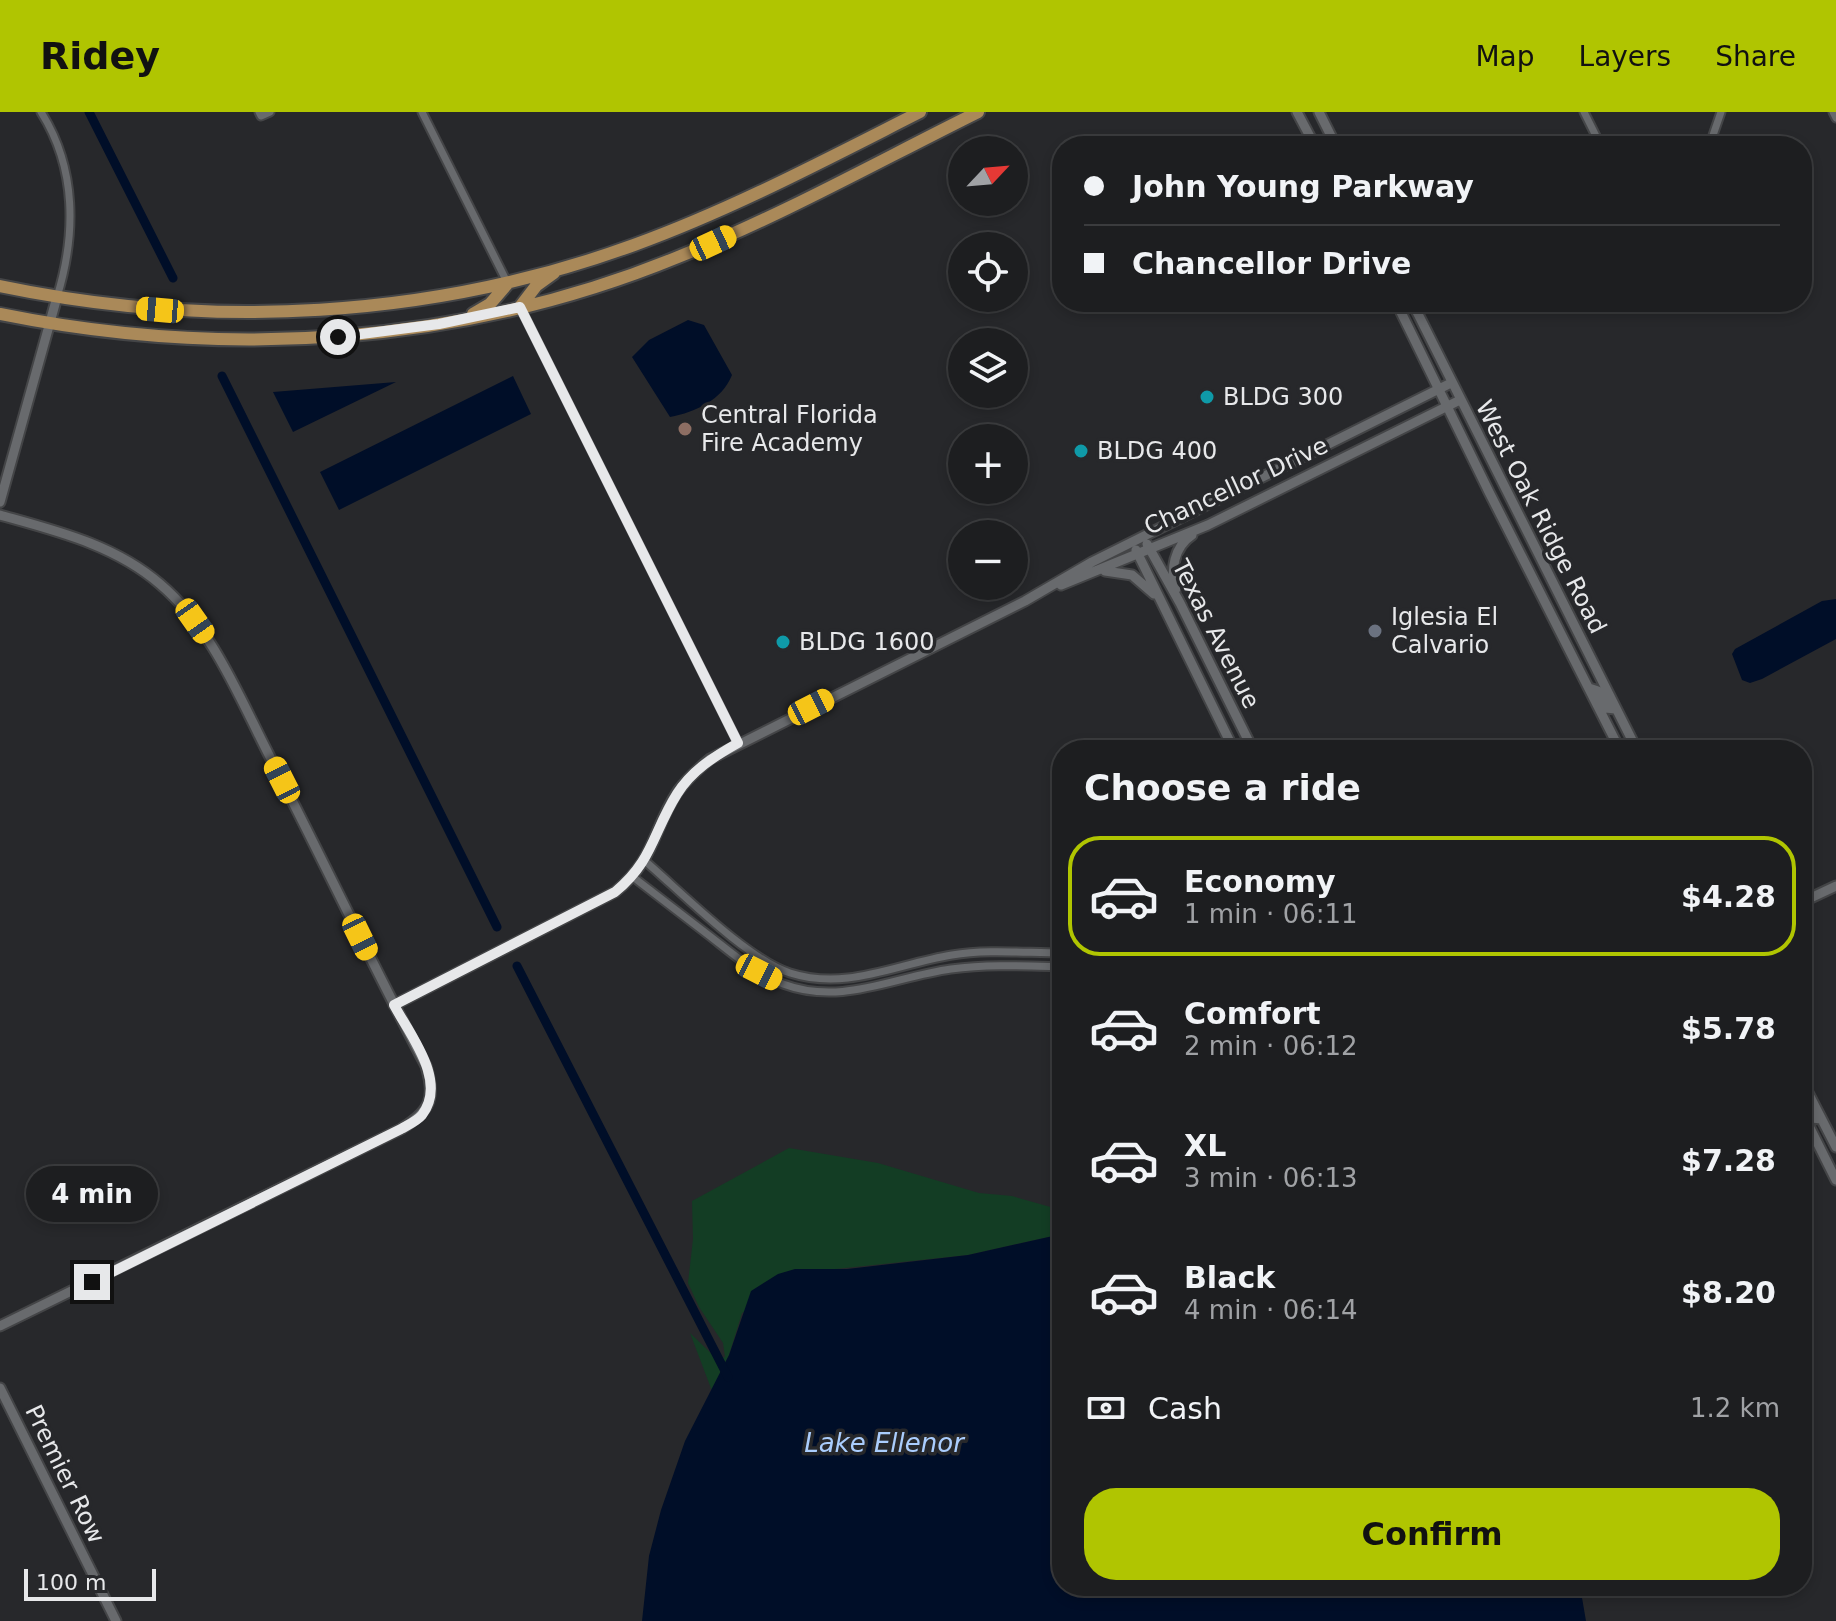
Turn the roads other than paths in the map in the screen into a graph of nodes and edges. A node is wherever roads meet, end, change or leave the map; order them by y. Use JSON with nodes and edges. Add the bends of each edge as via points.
{"nodes":[{"id":1,"x":41,"y":112,"type":"edge"},
{"id":2,"x":270,"y":112,"type":"edge"},
{"id":3,"x":422,"y":112,"type":"edge"},
{"id":4,"x":920,"y":112,"type":"edge"},
{"id":5,"x":978,"y":112,"type":"edge"},
{"id":6,"x":1297,"y":112,"type":"edge"},
{"id":7,"x":1319,"y":112,"type":"edge"},
{"id":8,"x":1584,"y":112,"type":"edge"},
{"id":9,"x":1721,"y":112,"type":"edge"},
{"id":10,"x":1833,"y":112,"type":"edge"},
{"id":11,"x":260,"y":114,"type":"edge"},
{"id":12,"x":1836,"y":118,"type":"edge"},
{"id":13,"x":1310,"y":136,"type":"edge"},
{"id":14,"x":1331,"y":136,"type":"edge"},
{"id":15,"x":1596,"y":136,"type":"edge"},
{"id":16,"x":1714,"y":136,"type":"edge"},
{"id":17,"x":560,"y":269,"type":"junction"},
{"id":18,"x":508,"y":283,"type":"junction"},
{"id":19,"x":0,"y":286,"type":"edge"},
{"id":20,"x":57,"y":297,"type":"junction"},
{"id":21,"x":520,"y":307,"type":"junction"},
{"id":22,"x":1401,"y":312,"type":"edge"},
{"id":23,"x":1417,"y":312,"type":"edge"},
{"id":24,"x":0,"y":314,"type":"edge"},
{"id":25,"x":464,"y":320,"type":"junction"},
{"id":26,"x":49,"y":323,"type":"junction"},
{"id":27,"x":1451,"y":383,"type":"junction"},
{"id":28,"x":1439,"y":389,"type":"junction"},
{"id":29,"x":1460,"y":400,"type":"junction"},
{"id":30,"x":1447,"y":407,"type":"junction"},
{"id":31,"x":0,"y":502,"type":"edge"},
{"id":32,"x":0,"y":515,"type":"edge"},
{"id":33,"x":1208,"y":525,"type":"junction"},
{"id":34,"x":1143,"y":538,"type":"junction"},
{"id":35,"x":1132,"y":543,"type":"junction"},
{"id":36,"x":1149,"y":549,"type":"junction"},
{"id":37,"x":1138,"y":554,"type":"junction"},
{"id":38,"x":1096,"y":571,"type":"junction"},
{"id":39,"x":1025,"y":601,"type":"junction"},
{"id":40,"x":1162,"y":603,"type":"junction"},
{"id":41,"x":1180,"y":603,"type":"junction"},
{"id":42,"x":1589,"y":688,"type":"junction"},
{"id":43,"x":1615,"y":709,"type":"junction"},
{"id":44,"x":1229,"y":740,"type":"edge"},
{"id":45,"x":1248,"y":740,"type":"edge"},
{"id":46,"x":1615,"y":740,"type":"edge"},
{"id":47,"x":1632,"y":740,"type":"edge"},
{"id":48,"x":738,"y":743,"type":"junction"},
{"id":49,"x":645,"y":861,"type":"junction"},
{"id":50,"x":633,"y":877,"type":"junction"},
{"id":51,"x":1836,"y":886,"type":"edge"},
{"id":52,"x":1812,"y":897,"type":"edge"},
{"id":53,"x":1052,"y":953,"type":"edge"},
{"id":54,"x":1052,"y":967,"type":"edge"},
{"id":55,"x":394,"y":1005,"type":"junction"},
{"id":56,"x":1812,"y":1101,"type":"edge"},
{"id":57,"x":1812,"y":1118,"type":"edge"},
{"id":58,"x":1821,"y":1119,"type":"junction"},
{"id":59,"x":1812,"y":1132,"type":"edge"},
{"id":60,"x":1836,"y":1147,"type":"edge"},
{"id":61,"x":1836,"y":1180,"type":"edge"},
{"id":62,"x":0,"y":1326,"type":"edge"},
{"id":63,"x":0,"y":1388,"type":"edge"},
{"id":64,"x":116,"y":1621,"type":"edge"}],
"edges":[{"from":1,"to":20,"type":"street","via":[[61,153],[70,204],[67,257]]},
{"from":2,"to":11,"type":"street"},
{"from":3,"to":18,"type":"street"},
{"from":4,"to":17,"type":"highway","via":[[705,216]]},
{"from":5,"to":21,"type":"highway","via":[[713,243],[605,284]]},
{"from":6,"to":13,"type":"street"},
{"from":7,"to":14,"type":"street"},
{"from":8,"to":15,"type":"street"},
{"from":9,"to":16,"type":"street"},
{"from":10,"to":12,"type":"street"},
{"from":17,"to":18,"type":"highway"},
{"from":17,"to":21,"type":"highway","via":[[536,286]]},
{"from":18,"to":20,"type":"highway","via":[[420,300],[292,312],[160,310]]},
{"from":18,"to":25,"type":"highway","via":[[490,304]]},
{"from":19,"to":20,"type":"highway"},
{"from":20,"to":26,"type":"street"},
{"from":21,"to":25,"type":"highway"},
{"from":21,"to":48,"type":"street"},
{"from":22,"to":28,"type":"street","name":"West Oak Ridge Road"},
{"from":23,"to":27,"type":"street","name":"West Oak Ridge Road"},
{"from":24,"to":26,"type":"highway"},
{"from":25,"to":26,"type":"highway","via":[[374,333],[263,340],[136,335]]},
{"from":26,"to":31,"type":"street"},
{"from":27,"to":28,"type":"street","name":"Chancellor Drive"},
{"from":27,"to":29,"type":"street","name":"West Oak Ridge Road"},
{"from":28,"to":30,"type":"street","name":"West Oak Ridge Road"},
{"from":28,"to":34,"type":"street","name":"Chancellor Drive"},
{"from":29,"to":30,"type":"street","name":"Chancellor Drive"},
{"from":29,"to":43,"type":"street","name":"West Oak Ridge Road"},
{"from":30,"to":33,"type":"street","name":"Chancellor Drive"},
{"from":30,"to":42,"type":"street","name":"West Oak Ridge Road"},
{"from":32,"to":55,"type":"street","via":[[126,559],[189,613],[214,649]]},
{"from":33,"to":36,"type":"street","name":"Chancellor Drive"},
{"from":33,"to":41,"type":"street","via":[[1186,539],[1173,564]]},
{"from":34,"to":35,"type":"street","name":"Chancellor Drive"},
{"from":34,"to":36,"type":"street","name":"Texas Avenue"},
{"from":35,"to":37,"type":"street","name":"Texas Avenue"},
{"from":35,"to":39,"type":"street","name":"Chancellor Drive"},
{"from":36,"to":37,"type":"street","name":"Chancellor Drive"},
{"from":36,"to":41,"type":"street","name":"Texas Avenue"},
{"from":37,"to":38,"type":"street","name":"Chancellor Drive"},
{"from":37,"to":40,"type":"street","name":"Texas Avenue"},
{"from":38,"to":39,"type":"street","name":"Chancellor Drive"},
{"from":38,"to":40,"type":"street","via":[[1132,575]]},
{"from":39,"to":48,"type":"street","name":"Chancellor Drive"},
{"from":40,"to":44,"type":"street","name":"Texas Avenue"},
{"from":41,"to":45,"type":"street","name":"Texas Avenue"},
{"from":42,"to":43,"type":"street","via":[[1598,691],[1606,708]]},
{"from":42,"to":46,"type":"street","name":"West Oak Ridge Road"},
{"from":43,"to":47,"type":"street","name":"West Oak Ridge Road"},
{"from":48,"to":49,"type":"street","name":"Chancellor Drive","via":[[710,759],[685,783]]},
{"from":49,"to":50,"type":"street","name":"Chancellor Drive"},
{"from":49,"to":53,"type":"street","via":[[763,960],[819,980],[864,977],[972,952]]},
{"from":50,"to":54,"type":"street","via":[[759,972],[808,991],[851,992],[955,968]]},
{"from":50,"to":55,"type":"street","name":"Chancellor Drive","via":[[591,906]]},
{"from":51,"to":52,"type":"street"},
{"from":55,"to":62,"type":"street","via":[[432,1086],[420,1117]]},
{"from":56,"to":58,"type":"street"},
{"from":57,"to":58,"type":"street"},
{"from":58,"to":60,"type":"street"},
{"from":59,"to":61,"type":"street"},
{"from":63,"to":64,"type":"street","name":"Premier Row"}]}
